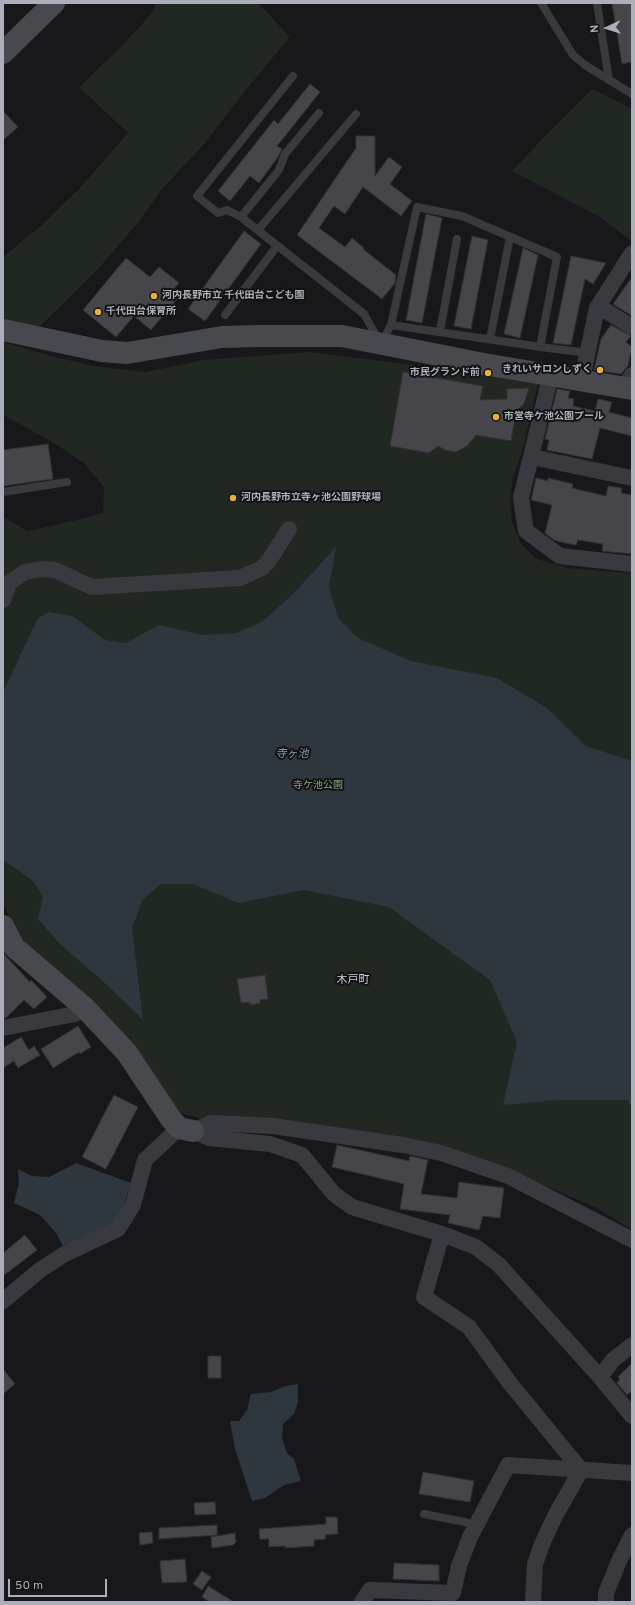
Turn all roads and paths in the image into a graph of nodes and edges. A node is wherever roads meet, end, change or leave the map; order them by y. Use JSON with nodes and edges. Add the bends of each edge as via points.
{"nodes":[{"id":1,"x":54,"y":3,"type":"edge"},
{"id":2,"x":540,"y":3,"type":"edge"},
{"id":3,"x":597,"y":3,"type":"edge"},
{"id":4,"x":3,"y":53,"type":"edge"},
{"id":5,"x":293,"y":76,"type":"dead end"},
{"id":6,"x":609,"y":80,"type":"junction"},
{"id":7,"x":632,"y":94,"type":"edge"},
{"id":8,"x":319,"y":113,"type":"dead end"},
{"id":9,"x":356,"y":114,"type":"dead end"},
{"id":10,"x":241,"y":217,"type":"junction"},
{"id":11,"x":258,"y":230,"type":"junction"},
{"id":12,"x":510,"y":237,"type":"junction"},
{"id":13,"x":458,"y":239,"type":"dead end"},
{"id":14,"x":277,"y":246,"type":"junction"},
{"id":15,"x":632,"y":253,"type":"edge"},
{"id":16,"x":598,"y":306,"type":"junction"},
{"id":17,"x":225,"y":315,"type":"dead end"},
{"id":18,"x":392,"y":325,"type":"junction"},
{"id":19,"x":632,"y":327,"type":"edge"},
{"id":20,"x":3,"y":330,"type":"edge"},
{"id":21,"x":440,"y":331,"type":"junction"},
{"id":22,"x":490,"y":339,"type":"junction"},
{"id":23,"x":381,"y":344,"type":"junction"},
{"id":24,"x":540,"y":347,"type":"junction"},
{"id":25,"x":588,"y":353,"type":"junction"},
{"id":26,"x":551,"y":374,"type":"junction"},
{"id":27,"x":582,"y":380,"type":"junction"},
{"id":28,"x":629,"y":384,"type":"edge"},
{"id":29,"x":532,"y":457,"type":"junction"},
{"id":30,"x":632,"y":478,"type":"edge"},
{"id":31,"x":68,"y":482,"type":"dead end"},
{"id":32,"x":3,"y":492,"type":"edge"},
{"id":33,"x":289,"y":529,"type":"dead end"},
{"id":34,"x":632,"y":564,"type":"edge"},
{"id":35,"x":3,"y":600,"type":"edge"},
{"id":36,"x":3,"y":926,"type":"edge"},
{"id":37,"x":85,"y":1008,"type":"junction"},
{"id":38,"x":5,"y":1025,"type":"edge"},
{"id":39,"x":186,"y":1129,"type":"junction"},
{"id":40,"x":442,"y":1234,"type":"junction"},
{"id":41,"x":632,"y":1240,"type":"edge"},
{"id":42,"x":3,"y":1300,"type":"edge"},
{"id":43,"x":632,"y":1345,"type":"edge"},
{"id":44,"x":600,"y":1377,"type":"junction"},
{"id":45,"x":632,"y":1416,"type":"edge"},
{"id":46,"x":581,"y":1470,"type":"junction"},
{"id":47,"x":632,"y":1473,"type":"edge"},
{"id":48,"x":424,"y":1514,"type":"dead end"},
{"id":49,"x":476,"y":1526,"type":"junction"},
{"id":50,"x":632,"y":1536,"type":"edge"},
{"id":51,"x":454,"y":1597,"type":"edge"},
{"id":52,"x":362,"y":1602,"type":"edge"},
{"id":53,"x":532,"y":1602,"type":"edge"},
{"id":54,"x":606,"y":1602,"type":"edge"}],
"edges":[{"from":1,"to":4,"type":"street"},
{"from":2,"to":6,"type":"lane","via":[[573,55]]},
{"from":3,"to":6,"type":"lane"},
{"from":5,"to":10,"type":"lane","via":[[197,196],[218,213],[227,210]]},
{"from":6,"to":7,"type":"lane"},
{"from":8,"to":10,"type":"lane","via":[[285,154],[280,170]]},
{"from":9,"to":11,"type":"lane"},
{"from":10,"to":11,"type":"lane"},
{"from":11,"to":14,"type":"lane"},
{"from":12,"to":18,"type":"lane","via":[[462,216],[417,207]]},
{"from":12,"to":22,"type":"lane"},
{"from":12,"to":24,"type":"lane","via":[[557,257]]},
{"from":13,"to":21,"type":"lane"},
{"from":14,"to":17,"type":"lane"},
{"from":14,"to":23,"type":"lane","via":[[364,314]]},
{"from":15,"to":16,"type":"street"},
{"from":16,"to":19,"type":"street"},
{"from":16,"to":25,"type":"street"},
{"from":18,"to":21,"type":"lane"},
{"from":18,"to":23,"type":"lane"},
{"from":20,"to":23,"type":"street","via":[[102,351],[127,353],[222,337],[342,336]]},
{"from":21,"to":22,"type":"lane"},
{"from":22,"to":24,"type":"lane"},
{"from":23,"to":26,"type":"street"},
{"from":24,"to":25,"type":"lane"},
{"from":25,"to":27,"type":"street"},
{"from":26,"to":27,"type":"street"},
{"from":26,"to":29,"type":"street"},
{"from":27,"to":28,"type":"street"},
{"from":29,"to":30,"type":"street"},
{"from":29,"to":34,"type":"street","via":[[521,498],[526,531],[560,556]]},
{"from":31,"to":32,"type":"lane"},
{"from":33,"to":35,"type":"street","via":[[262,568],[240,578],[92,587],[55,570],[41,569],[25,572],[9,583]]},
{"from":36,"to":37,"type":"street","via":[[14,947]]},
{"from":37,"to":38,"type":"street","via":[[75,1014]]},
{"from":37,"to":39,"type":"street","via":[[127,1053],[171,1119]]},
{"from":39,"to":40,"type":"street","via":[[209,1138],[270,1144],[302,1155],[334,1194],[352,1208]]},
{"from":39,"to":41,"type":"street","via":[[211,1123],[273,1126],[441,1153],[508,1176]]},
{"from":39,"to":42,"type":"street","via":[[145,1160],[133,1205],[118,1229],[63,1255]]},
{"from":40,"to":44,"type":"street","via":[[476,1247],[499,1265]]},
{"from":40,"to":46,"type":"street","via":[[424,1297],[469,1327],[509,1382]]},
{"from":43,"to":44,"type":"street","via":[[613,1360]]},
{"from":44,"to":45,"type":"street"},
{"from":46,"to":47,"type":"street"},
{"from":46,"to":49,"type":"street","via":[[508,1465]]},
{"from":46,"to":53,"type":"street","via":[[555,1516],[535,1564]]},
{"from":48,"to":49,"type":"lane"},
{"from":49,"to":51,"type":"street","via":[[459,1566]]},
{"from":50,"to":54,"type":"street","via":[[606,1593]]},
{"from":51,"to":52,"type":"street","via":[[370,1590]]}]}
